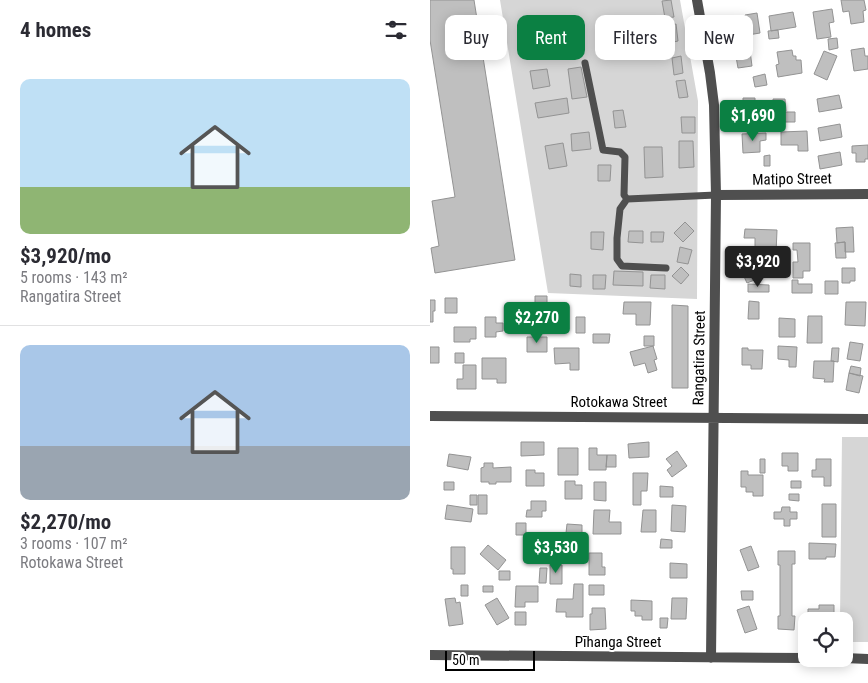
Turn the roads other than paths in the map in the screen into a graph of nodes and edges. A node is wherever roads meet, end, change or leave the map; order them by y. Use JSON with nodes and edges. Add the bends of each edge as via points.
{"nodes":[{"id":1,"x":697,"y":0,"type":"edge"},
{"id":2,"x":585,"y":64,"type":"dead end"},
{"id":3,"x":868,"y":194,"type":"edge"},
{"id":4,"x":716,"y":195,"type":"junction"},
{"id":5,"x":627,"y":199,"type":"junction"},
{"id":6,"x":666,"y":268,"type":"dead end"},
{"id":7,"x":430,"y":416,"type":"edge"},
{"id":8,"x":714,"y":418,"type":"junction"},
{"id":9,"x":868,"y":419,"type":"edge"},
{"id":10,"x":430,"y":655,"type":"edge"},
{"id":11,"x":711,"y":658,"type":"junction"},
{"id":12,"x":798,"y":658,"type":"edge"},
{"id":13,"x":853,"y":658,"type":"edge"},
{"id":14,"x":868,"y":658,"type":"edge"}],
"edges":[{"from":1,"to":4,"type":"street","name":"Rangatira Street","via":[[714,105]]},
{"from":2,"to":5,"type":"lane","via":[[603,150],[620,152],[625,157],[624,195]]},
{"from":3,"to":4,"type":"street","name":"Matipo Street"},
{"from":4,"to":5,"type":"lane"},
{"from":4,"to":8,"type":"street","name":"Rangatira Street"},
{"from":5,"to":6,"type":"lane","via":[[620,209],[617,259],[622,266]]},
{"from":7,"to":8,"type":"street","name":"Rotokawa Street"},
{"from":8,"to":9,"type":"street","name":"Rotokawa Street"},
{"from":8,"to":11,"type":"street","name":"Rangatira Street"},
{"from":10,"to":11,"type":"street","name":"Pīhanga Street"},
{"from":11,"to":12,"type":"street","name":"Pīhanga Street"},
{"from":13,"to":14,"type":"street"}]}
